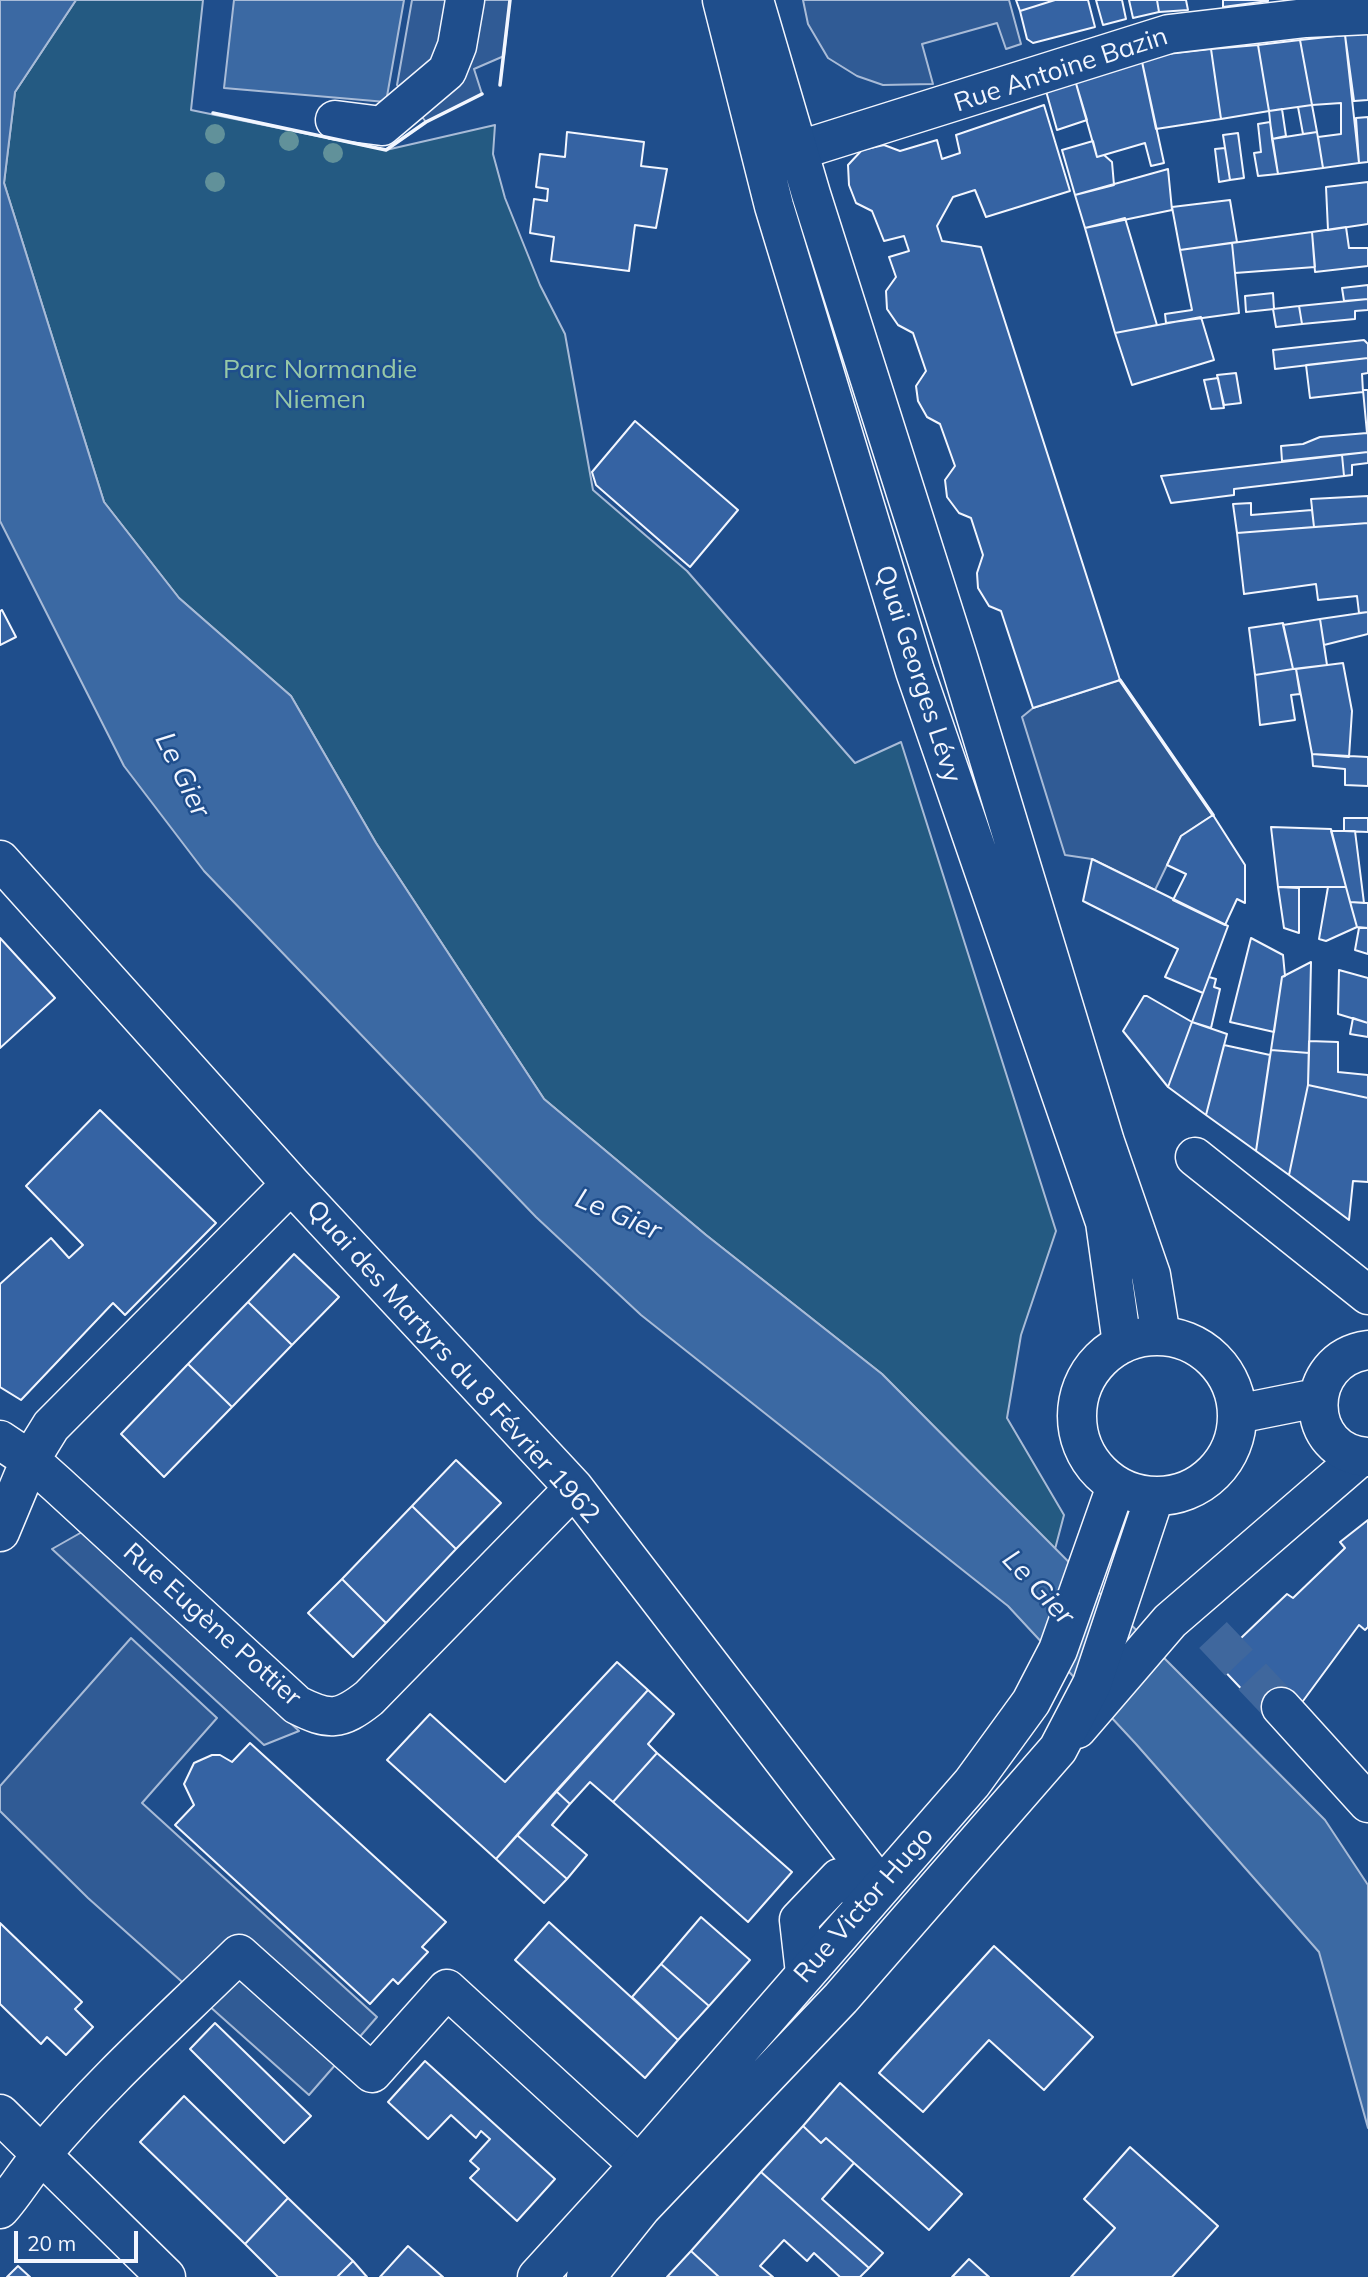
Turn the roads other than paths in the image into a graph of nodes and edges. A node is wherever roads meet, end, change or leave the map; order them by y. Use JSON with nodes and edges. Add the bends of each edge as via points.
{"nodes":[{"id":1,"x":465,"y":0,"type":"edge"},
{"id":2,"x":722,"y":0,"type":"edge"},
{"id":3,"x":754,"y":0,"type":"edge"},
{"id":4,"x":1217,"y":14,"type":"edge"},
{"id":5,"x":1368,"y":15,"type":"edge"},
{"id":6,"x":335,"y":120,"type":"dead end"},
{"id":7,"x":798,"y":151,"type":"junction"},
{"id":8,"x":762,"y":162,"type":"junction"},
{"id":9,"x":0,"y":860,"type":"edge"},
{"id":10,"x":1195,"y":1157,"type":"dead end"},
{"id":11,"x":291,"y":1184,"type":"junction"},
{"id":12,"x":1368,"y":1295,"type":"edge"},
{"id":13,"x":1161,"y":1336,"type":"junction"},
{"id":14,"x":1122,"y":1344,"type":"junction"},
{"id":15,"x":1368,"y":1350,"type":"edge"},
{"id":16,"x":1317,"y":1398,"type":"junction"},
{"id":17,"x":1237,"y":1414,"type":"junction"},
{"id":18,"x":15,"y":1450,"type":"edge"},
{"id":19,"x":1364,"y":1457,"type":"edge"},
{"id":20,"x":1116,"y":1486,"type":"junction"},
{"id":21,"x":574,"y":1488,"type":"junction"},
{"id":22,"x":1154,"y":1497,"type":"junction"},
{"id":23,"x":0,"y":1532,"type":"edge"},
{"id":24,"x":1281,"y":1707,"type":"tunnel mouth"},
{"id":25,"x":1058,"y":1749,"type":"junction"},
{"id":26,"x":1368,"y":1803,"type":"edge"},
{"id":27,"x":875,"y":1892,"type":"junction"},
{"id":28,"x":0,"y":2114,"type":"edge"},
{"id":29,"x":41,"y":2155,"type":"junction"},
{"id":30,"x":639,"y":2165,"type":"junction"},
{"id":31,"x":0,"y":2209,"type":"edge"},
{"id":32,"x":166,"y":2277,"type":"edge"},
{"id":33,"x":537,"y":2277,"type":"edge"},
{"id":34,"x":586,"y":2277,"type":"edge"}],
"edges":[{"from":1,"to":6,"type":"main road","via":[[457,46],[447,71],[382,126]]},
{"from":2,"to":8,"type":"main road","name":"Quai Georges Lévy"},
{"from":3,"to":7,"type":"main road","name":"Quai Georges Lévy"},
{"from":4,"to":5,"type":"main road","name":"Rue Antoine Bazin"},
{"from":4,"to":7,"type":"main road","name":"Rue Antoine Bazin","via":[[1169,34]]},
{"from":7,"to":8,"type":"main road","name":"Rue Antoine Bazin"},
{"from":7,"to":13,"type":"main road","name":"Quai Georges Lévy","via":[[1105,1142],[1151,1275]]},
{"from":8,"to":14,"type":"main road","name":"Quai Georges Lévy","via":[[915,671],[1105,1222]]},
{"from":9,"to":11,"type":"main road","name":"Quai des Martyrs du 8 Février 1962"},
{"from":10,"to":12,"type":"main road"},
{"from":11,"to":18,"type":"main road","via":[[51,1426]]},
{"from":11,"to":21,"type":"main road","name":"Quai des Martyrs du 8 Février 1962"},
{"from":13,"to":14,"type":"main road"},
{"from":13,"to":17,"type":"main road","via":[[1190,1344],[1214,1360],[1231,1385]]},
{"from":14,"to":20,"type":"main road","via":[[1088,1375],[1079,1396],[1077,1422],[1082,1447],[1096,1469]]},
{"from":15,"to":16,"type":"main road","via":[[1336,1362],[1323,1379]]},
{"from":16,"to":17,"type":"main road"},
{"from":16,"to":19,"type":"main road","via":[[1328,1436],[1342,1449]]},
{"from":17,"to":22,"type":"main road","via":[[1231,1447],[1214,1474],[1187,1491]]},
{"from":18,"to":21,"type":"main road","name":"Rue Eugène Pottier","via":[[297,1705],[321,1717],[347,1716],[369,1699]]},
{"from":18,"to":23,"type":"main road"},
{"from":19,"to":25,"type":"main road","name":"Rue Victor Hugo","via":[[1170,1621]]},
{"from":20,"to":22,"type":"main road"},
{"from":20,"to":27,"type":"main road","name":"Rue Victor Hugo","via":[[1058,1650],[1031,1702],[972,1783]]},
{"from":21,"to":27,"type":"main road","name":"Quai des Martyrs du 8 Février 1962"},
{"from":22,"to":25,"type":"main road","name":"Rue Victor Hugo","via":[[1092,1684]]},
{"from":24,"to":26,"type":"main road"},
{"from":25,"to":34,"type":"main road","name":"Rue Victor Hugo","via":[[841,1998],[642,2207]]},
{"from":27,"to":30,"type":"main road","name":"Rue Victor Hugo"},
{"from":28,"to":29,"type":"main road"},
{"from":29,"to":30,"type":"main road","via":[[239,1954],[372,2073],[447,1989]]},
{"from":29,"to":31,"type":"main road"},
{"from":29,"to":32,"type":"main road"},
{"from":30,"to":33,"type":"main road","name":"Rue Victor Hugo"}]}
